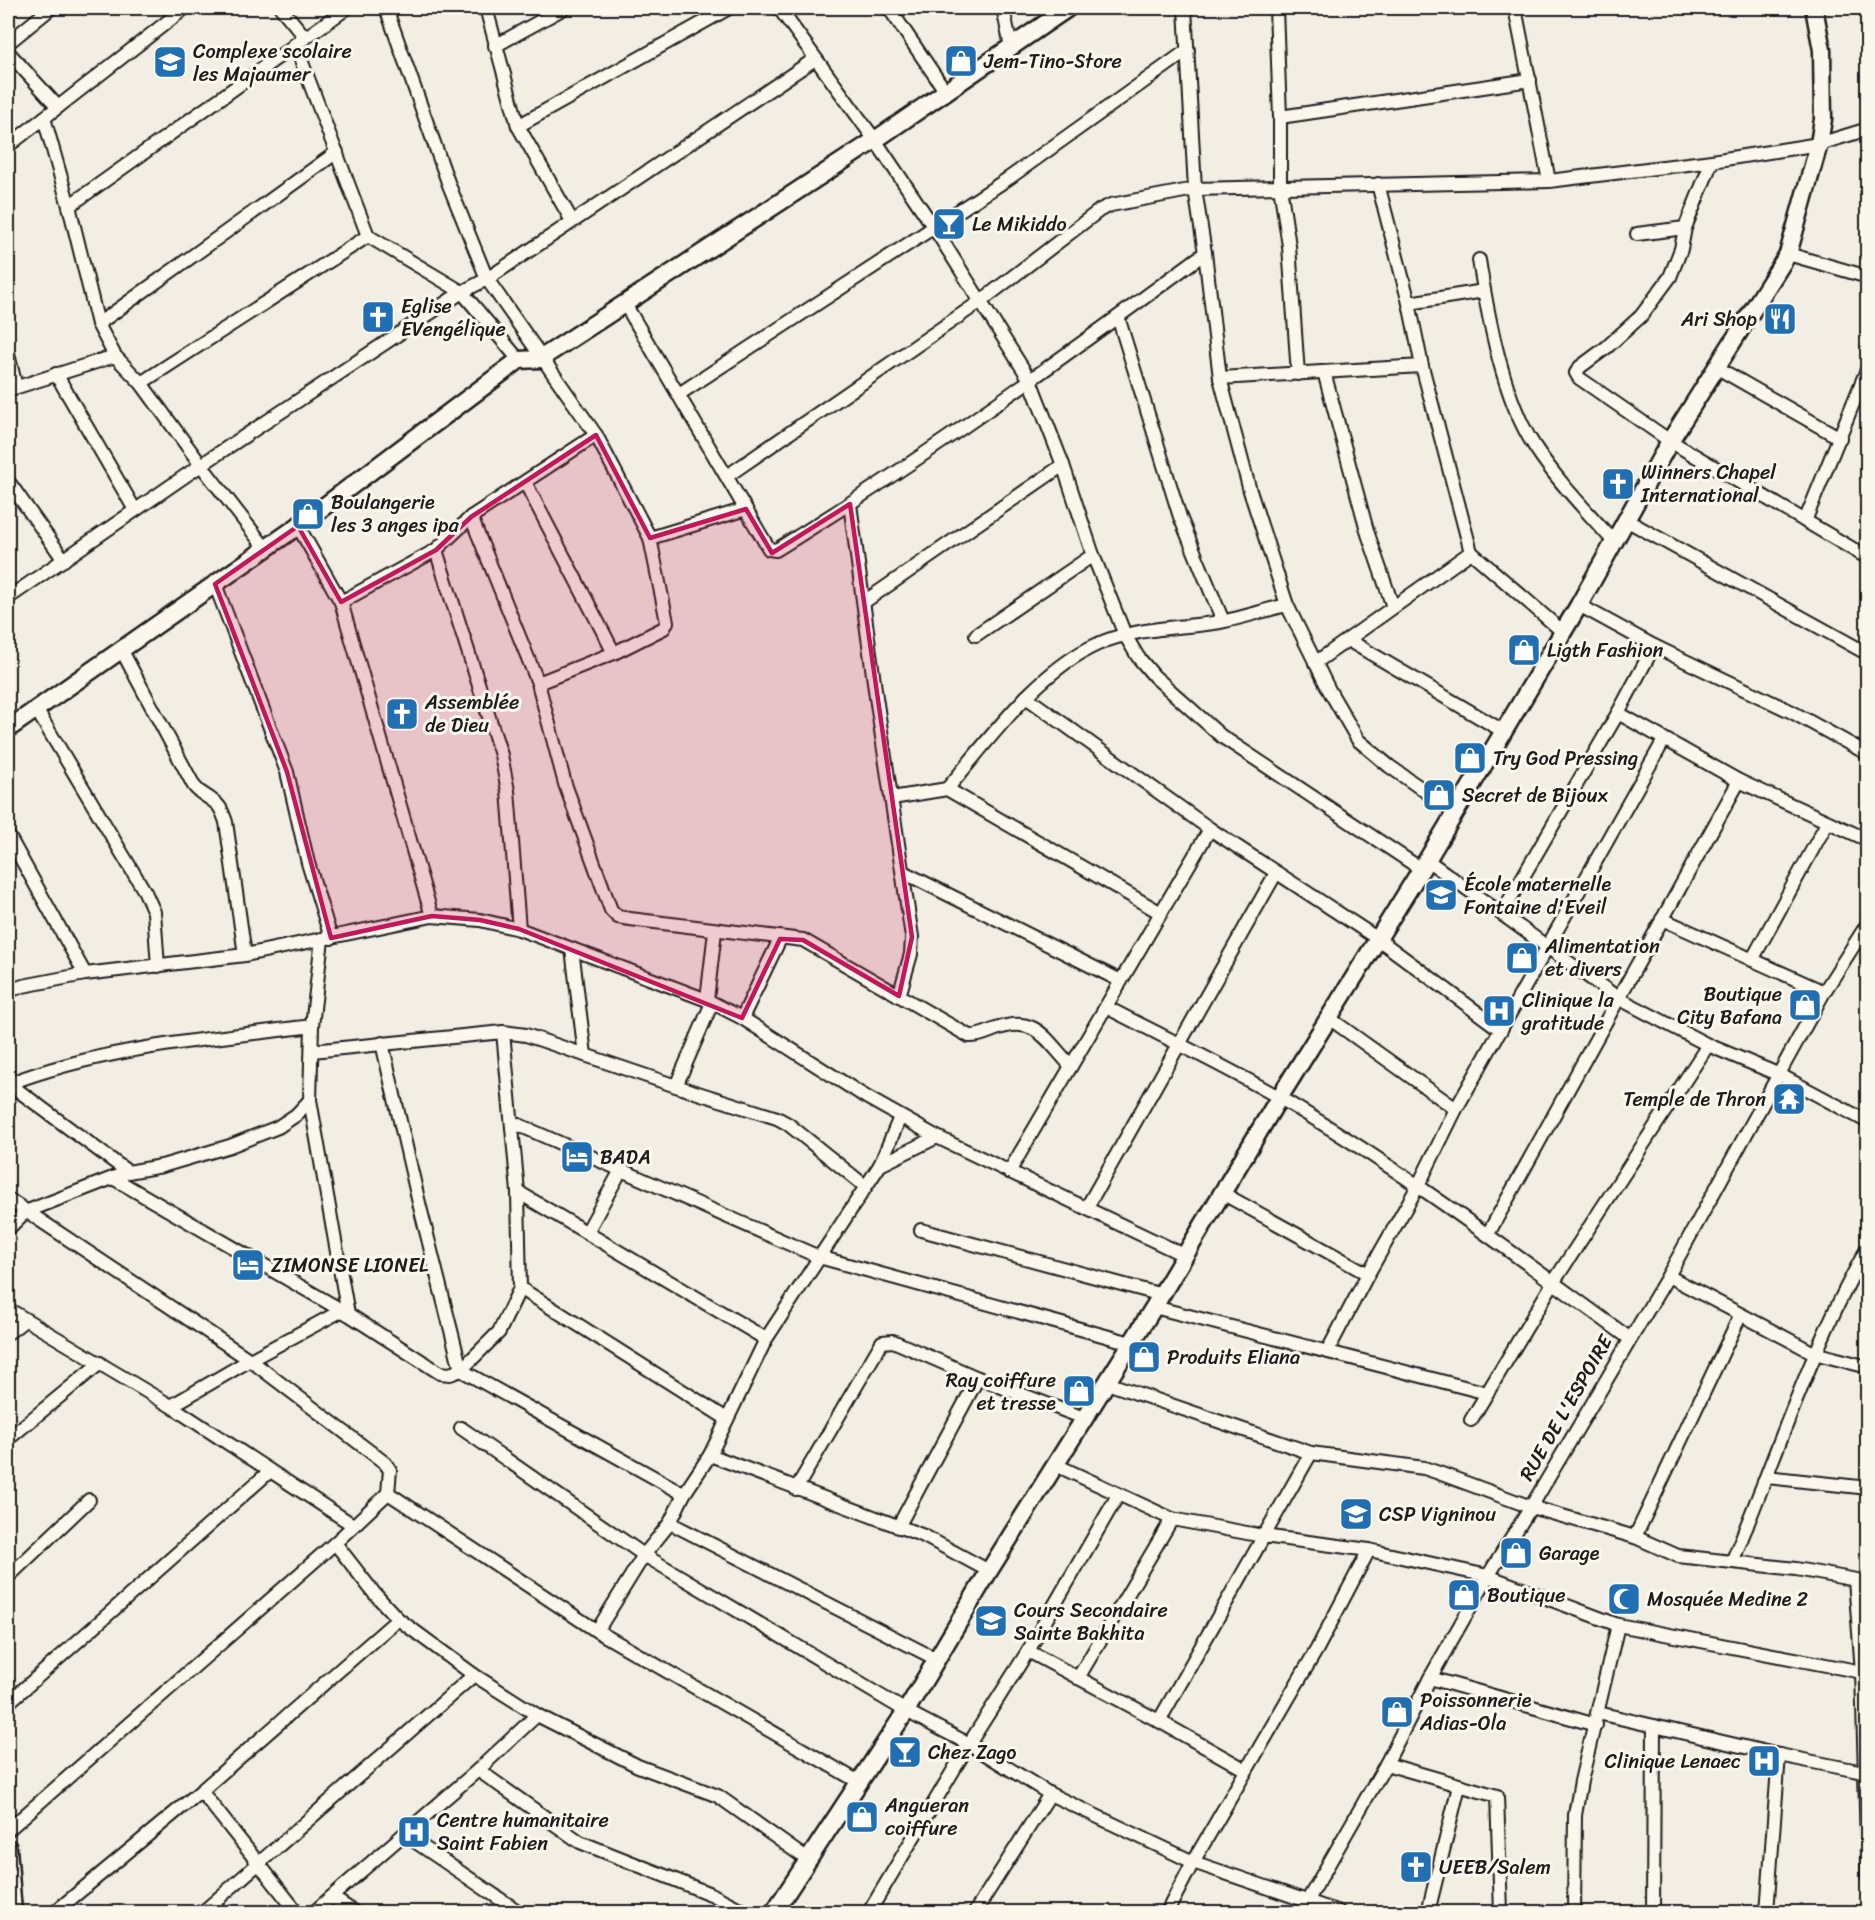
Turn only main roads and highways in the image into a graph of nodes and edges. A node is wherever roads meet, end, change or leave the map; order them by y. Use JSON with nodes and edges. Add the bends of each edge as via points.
{"nodes":[{"id":1,"x":1068,"y":8,"type":"edge"},
{"id":2,"x":1814,"y":8,"type":"edge"},
{"id":3,"x":8,"y":729,"type":"edge"},
{"id":4,"x":8,"y":1848,"type":"edge"},
{"id":5,"x":13,"y":1912,"type":"edge"},
{"id":6,"x":774,"y":1912,"type":"edge"}],
"edges":[{"from":1,"to":3,"type":"main road","via":[[626,303],[540,358],[519,360],[298,526]]},
{"from":2,"to":6,"type":"main road","via":[[1820,33],[1823,119],[1788,254],[1671,441],[1563,632],[1186,1256],[906,1711]]},
{"from":4,"to":5,"type":"main road"}]}
